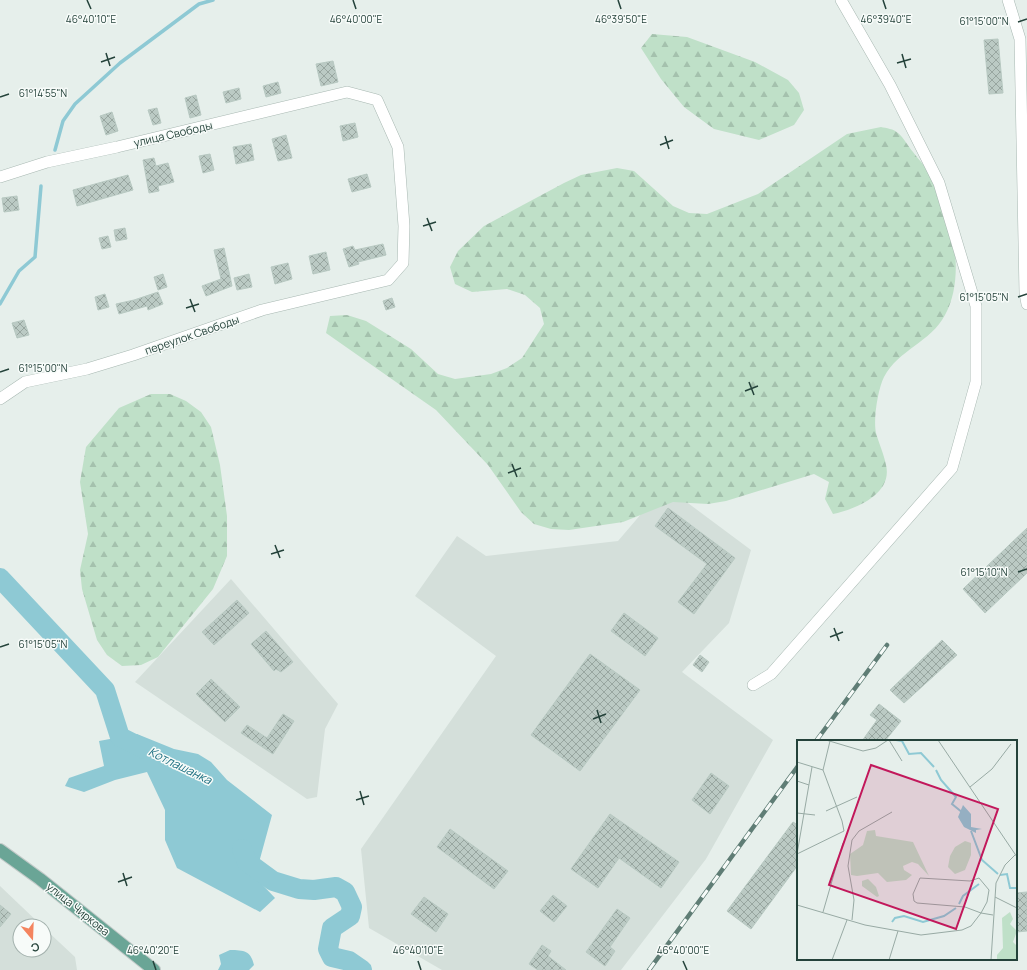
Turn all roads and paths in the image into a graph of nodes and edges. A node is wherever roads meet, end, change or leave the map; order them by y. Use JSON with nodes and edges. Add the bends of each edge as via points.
{"nodes":[{"id":1,"x":841,"y":0,"type":"edge"},
{"id":2,"x":1008,"y":0,"type":"edge"},
{"id":3,"x":0,"y":177,"type":"edge"},
{"id":4,"x":388,"y":280,"type":"joint"},
{"id":5,"x":1027,"y":304,"type":"edge"},
{"id":6,"x":0,"y":399,"type":"edge"},
{"id":7,"x":753,"y":685,"type":"dead end"},
{"id":8,"x":0,"y":850,"type":"edge"},
{"id":9,"x":154,"y":970,"type":"edge"}],
"edges":[{"from":1,"to":7,"type":"street","via":[[890,85],[939,183],[976,306],[976,382],[952,468],[771,674]]},
{"from":2,"to":5,"type":"street","via":[[1020,39]]},
{"from":3,"to":4,"type":"street","name":"улица Свободы","via":[[46,162],[347,92],[377,100],[398,147],[404,226],[403,263]]},
{"from":4,"to":6,"type":"street","name":"переулок Свободы","via":[[262,310],[87,369],[25,382]]},
{"from":8,"to":9,"type":"main road","name":"улица Чиркова"}]}
